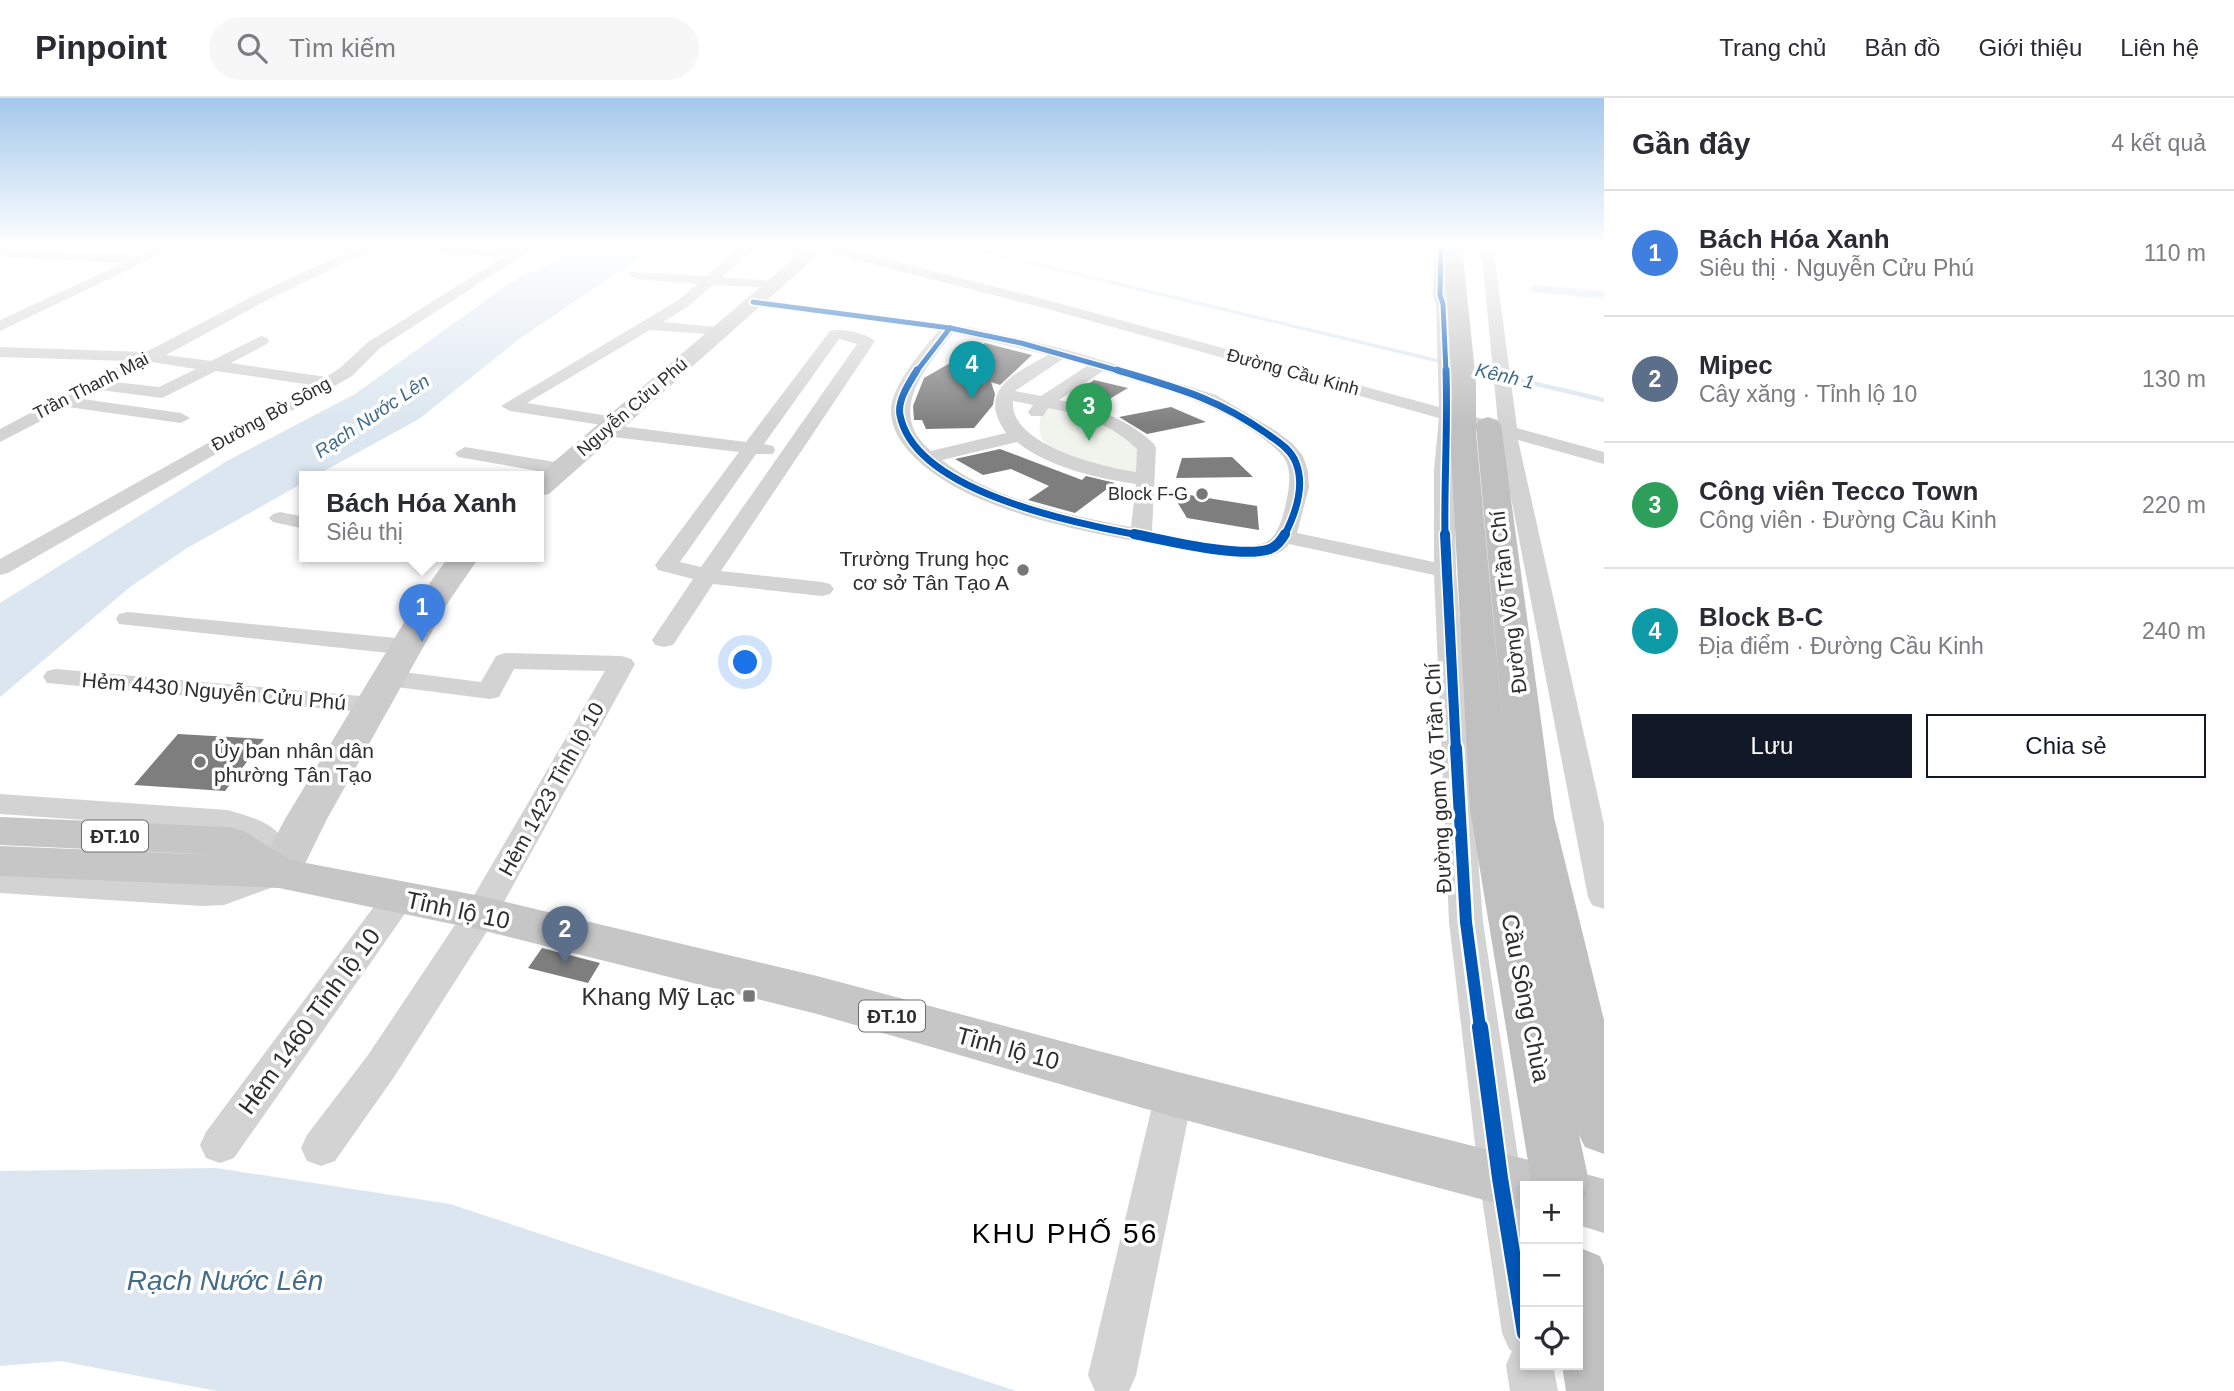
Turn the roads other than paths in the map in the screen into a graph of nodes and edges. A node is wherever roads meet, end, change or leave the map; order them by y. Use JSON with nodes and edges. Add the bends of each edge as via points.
{"nodes":[{"id":1,"x":47,"y":305,"type":"edge"},
{"id":2,"x":246,"y":305,"type":"edge"},
{"id":3,"x":437,"y":305,"type":"edge"},
{"id":4,"x":680,"y":305,"type":"edge"},
{"id":5,"x":749,"y":305,"type":"edge"},
{"id":6,"x":779,"y":305,"type":"edge"},
{"id":7,"x":1050,"y":305,"type":"edge"},
{"id":8,"x":1444,"y":305,"type":"edge"},
{"id":9,"x":1463,"y":305,"type":"edge"},
{"id":10,"x":1474,"y":305,"type":"edge"},
{"id":11,"x":1481,"y":305,"type":"edge"},
{"id":12,"x":649,"y":325,"type":"junction"},
{"id":13,"x":0,"y":326,"type":"edge"},
{"id":14,"x":950,"y":327,"type":"junction"},
{"id":15,"x":717,"y":332,"type":"junction"},
{"id":16,"x":261,"y":341,"type":"dead end"},
{"id":17,"x":0,"y":352,"type":"edge"},
{"id":18,"x":1062,"y":353,"type":"junction"},
{"id":19,"x":148,"y":357,"type":"junction"},
{"id":20,"x":818,"y":358,"type":"junction"},
{"id":21,"x":853,"y":362,"type":"junction"},
{"id":22,"x":1101,"y":365,"type":"junction"},
{"id":23,"x":214,"y":366,"type":"junction"},
{"id":24,"x":1474,"y":369,"type":"junction"},
{"id":25,"x":329,"y":382,"type":"junction"},
{"id":26,"x":95,"y":384,"type":"junction"},
{"id":27,"x":791,"y":393,"type":"junction"},
{"id":28,"x":1005,"y":394,"type":"junction"},
{"id":29,"x":827,"y":398,"type":"junction"},
{"id":30,"x":63,"y":401,"type":"junction"},
{"id":31,"x":1043,"y":402,"type":"junction"},
{"id":32,"x":181,"y":418,"type":"dead end"},
{"id":33,"x":1477,"y":423,"type":"junction"},
{"id":34,"x":610,"y":426,"type":"junction"},
{"id":35,"x":1021,"y":435,"type":"junction"},
{"id":36,"x":0,"y":436,"type":"edge"},
{"id":37,"x":751,"y":448,"type":"junction"},
{"id":38,"x":788,"y":452,"type":"junction"},
{"id":39,"x":1046,"y":452,"type":"junction"},
{"id":40,"x":464,"y":453,"type":"dead end"},
{"id":41,"x":925,"y":458,"type":"junction"},
{"id":42,"x":1604,"y":458,"type":"edge"},
{"id":43,"x":561,"y":469,"type":"junction"},
{"id":44,"x":1146,"y":480,"type":"junction"},
{"id":45,"x":544,"y":484,"type":"edge"},
{"id":46,"x":718,"y":493,"type":"junction"},
{"id":47,"x":757,"y":500,"type":"junction"},
{"id":48,"x":280,"y":518,"type":"dead end"},
{"id":49,"x":299,"y":522,"type":"edge"},
{"id":50,"x":1141,"y":536,"type":"junction"},
{"id":51,"x":1285,"y":537,"type":"junction"},
{"id":52,"x":460,"y":562,"type":"edge"},
{"id":53,"x":0,"y":568,"type":"edge"},
{"id":54,"x":1445,"y":570,"type":"junction"},
{"id":55,"x":707,"y":576,"type":"junction"},
{"id":56,"x":822,"y":589,"type":"dead end"},
{"id":57,"x":128,"y":619,"type":"dead end"},
{"id":58,"x":664,"y":640,"type":"dead end"},
{"id":59,"x":407,"y":647,"type":"junction"},
{"id":60,"x":622,"y":664,"type":"joint"},
{"id":61,"x":56,"y":677,"type":"dead end"},
{"id":62,"x":380,"y":692,"type":"junction"},
{"id":63,"x":1592,"y":788,"type":"edge"},
{"id":64,"x":0,"y":804,"type":"edge"},
{"id":65,"x":1512,"y":813,"type":"junction"},
{"id":66,"x":0,"y":831,"type":"edge"},
{"id":67,"x":226,"y":855,"type":"junction"},
{"id":68,"x":279,"y":873,"type":"junction"},
{"id":69,"x":2,"y":879,"type":"edge"},
{"id":70,"x":398,"y":897,"type":"junction"},
{"id":71,"x":1604,"y":897,"type":"edge"},
{"id":72,"x":481,"y":913,"type":"junction"},
{"id":73,"x":1174,"y":1094,"type":"junction"},
{"id":74,"x":1604,"y":1130,"type":"edge"},
{"id":75,"x":220,"y":1145,"type":"dead end"},
{"id":76,"x":321,"y":1149,"type":"dead end"},
{"id":77,"x":1560,"y":1181,"type":"edge"},
{"id":78,"x":1515,"y":1182,"type":"edge"},
{"id":79,"x":1583,"y":1200,"type":"edge"},
{"id":80,"x":1604,"y":1206,"type":"edge"},
{"id":81,"x":1583,"y":1304,"type":"edge"},
{"id":82,"x":1523,"y":1307,"type":"edge"},
{"id":83,"x":1531,"y":1370,"type":"edge"},
{"id":84,"x":1112,"y":1375,"type":"dead end"},
{"id":85,"x":1534,"y":1391,"type":"edge"},
{"id":86,"x":1599,"y":1391,"type":"edge"}],
"edges":[{"from":1,"to":13,"type":"street"},
{"from":2,"to":19,"type":"street","name":"Trần Thanh Mại"},
{"from":3,"to":25,"type":"street","name":"Đường Bờ Sông","via":[[374,345]]},
{"from":4,"to":12,"type":"street"},
{"from":5,"to":15,"type":"main road","name":"Nguyễn Cửu Phú"},
{"from":6,"to":14,"type":"street"},
{"from":7,"to":33,"type":"street","name":"Đường Cầu Kinh"},
{"from":8,"to":24,"type":"street","name":"Đường gom Võ Trần Chí"},
{"from":9,"to":24,"type":"highway","name":"Đường Võ Trần Chí"},
{"from":10,"to":24,"type":"highway","name":"Đường Võ Trần Chí"},
{"from":11,"to":24,"type":"street","name":"Đường gom Võ Trần Chí"},
{"from":12,"to":15,"type":"street"},
{"from":12,"to":34,"type":"street","via":[[509,406]]},
{"from":14,"to":18,"type":"street"},
{"from":14,"to":41,"type":"street","via":[[905,393],[900,412],[910,440]]},
{"from":15,"to":34,"type":"main road","name":"Nguyễn Cửu Phú"},
{"from":16,"to":23,"type":"street"},
{"from":17,"to":19,"type":"street"},
{"from":18,"to":22,"type":"street"},
{"from":18,"to":28,"type":"street"},
{"from":19,"to":23,"type":"street"},
{"from":19,"to":26,"type":"street","name":"Trần Thanh Mại"},
{"from":20,"to":21,"type":"street"},
{"from":20,"to":21,"type":"street","via":[[835,334],[867,341]]},
{"from":20,"to":27,"type":"street"},
{"from":21,"to":29,"type":"street"},
{"from":22,"to":31,"type":"street"},
{"from":22,"to":51,"type":"street","via":[[1209,398],[1281,444],[1293,456],[1299,485]]},
{"from":23,"to":25,"type":"street"},
{"from":23,"to":26,"type":"street","via":[[162,393]]},
{"from":24,"to":33,"type":"highway","name":"Đường Võ Trần Chí"},
{"from":24,"to":33,"type":"street","name":"Đường gom Võ Trần Chí"},
{"from":25,"to":53,"type":"street","name":"Đường Bờ Sông"},
{"from":26,"to":30,"type":"street","name":"Trần Thanh Mại"},
{"from":27,"to":29,"type":"street"},
{"from":27,"to":37,"type":"street"},
{"from":28,"to":31,"type":"street"},
{"from":28,"to":35,"type":"street","via":[[1003,412]]},
{"from":29,"to":38,"type":"street"},
{"from":30,"to":32,"type":"street"},
{"from":30,"to":36,"type":"street","name":"Trần Thanh Mại"},
{"from":31,"to":39,"type":"street","via":[[1034,422],[1035,439]]},
{"from":31,"to":44,"type":"street","via":[[1092,415],[1139,439],[1147,448]]},
{"from":33,"to":42,"type":"street","name":"Đường Cầu Kinh"},
{"from":33,"to":54,"type":"street","name":"Đường gom Võ Trần Chí","via":[[1444,470]]},
{"from":33,"to":63,"type":"street","name":"Đường gom Võ Trần Chí"},
{"from":33,"to":65,"type":"highway","name":"Đường Võ Trần Chí"},
{"from":34,"to":37,"type":"street"},
{"from":34,"to":43,"type":"main road","name":"Nguyễn Cửu Phú"},
{"from":35,"to":39,"type":"street"},
{"from":35,"to":41,"type":"street"},
{"from":37,"to":38,"type":"street"},
{"from":37,"to":46,"type":"street"},
{"from":38,"to":47,"type":"street"},
{"from":39,"to":44,"type":"street","via":[[1090,470]]},
{"from":40,"to":43,"type":"street"},
{"from":41,"to":50,"type":"street","via":[[960,481],[1037,513]]},
{"from":43,"to":45,"type":"main road","name":"Nguyễn Cửu Phú"},
{"from":44,"to":50,"type":"street"},
{"from":46,"to":47,"type":"street"},
{"from":46,"to":55,"type":"street","via":[[666,565]]},
{"from":47,"to":55,"type":"street"},
{"from":48,"to":49,"type":"street"},
{"from":50,"to":51,"type":"street","via":[[1242,552],[1276,548]]},
{"from":51,"to":54,"type":"street"},
{"from":52,"to":59,"type":"main road"},
{"from":54,"to":78,"type":"street","name":"Đường gom Võ Trần Chí","via":[[1466,922]]},
{"from":55,"to":56,"type":"street"},
{"from":55,"to":58,"type":"street"},
{"from":57,"to":59,"type":"street"},
{"from":59,"to":62,"type":"main road"},
{"from":60,"to":62,"type":"street","name":"Hẻm 4430 Nguyễn Cửu Phú","via":[[505,661],[490,691]]},
{"from":60,"to":72,"type":"street","name":"Hẻm 1423 Tỉnh lộ 10"},
{"from":61,"to":62,"type":"street","name":"Hẻm 4430 Nguyễn Cửu Phú"},
{"from":62,"to":68,"type":"main road"},
{"from":63,"to":71,"type":"street","name":"Đường gom Võ Trần Chí"},
{"from":64,"to":68,"type":"street","via":[[227,821],[267,837],[277,851]]},
{"from":65,"to":74,"type":"highway","name":"Cầu Sông Chùa"},
{"from":65,"to":77,"type":"highway","name":"Cầu Sông Chùa"},
{"from":66,"to":67,"type":"main road","number":"ĐT.10"},
{"from":67,"to":68,"type":"main road","name":"Tỉnh lộ 10","number":"ĐT.10"},
{"from":67,"to":69,"type":"main road","number":"ĐT.10"},
{"from":68,"to":69,"type":"street","via":[[224,893],[202,894]]},
{"from":68,"to":70,"type":"main road","name":"Tỉnh lộ 10","number":"ĐT.10"},
{"from":70,"to":72,"type":"main road","name":"Tỉnh lộ 10","number":"ĐT.10"},
{"from":70,"to":75,"type":"street","name":"Hẻm 1460 Tỉnh lộ 10"},
{"from":72,"to":73,"type":"main road","name":"Tỉnh lộ 10","number":"ĐT.10","via":[[817,995]]},
{"from":72,"to":76,"type":"street","name":"Hẻm 1423 Tỉnh lộ 10"},
{"from":73,"to":78,"type":"main road","name":"Tỉnh lộ 10","number":"ĐT.10"},
{"from":73,"to":84,"type":"street"},
{"from":78,"to":82,"type":"street","name":"Đường gom Võ Trần Chí"},
{"from":79,"to":80,"type":"main road"},
{"from":81,"to":86,"type":"highway"},
{"from":83,"to":85,"type":"street"}]}
